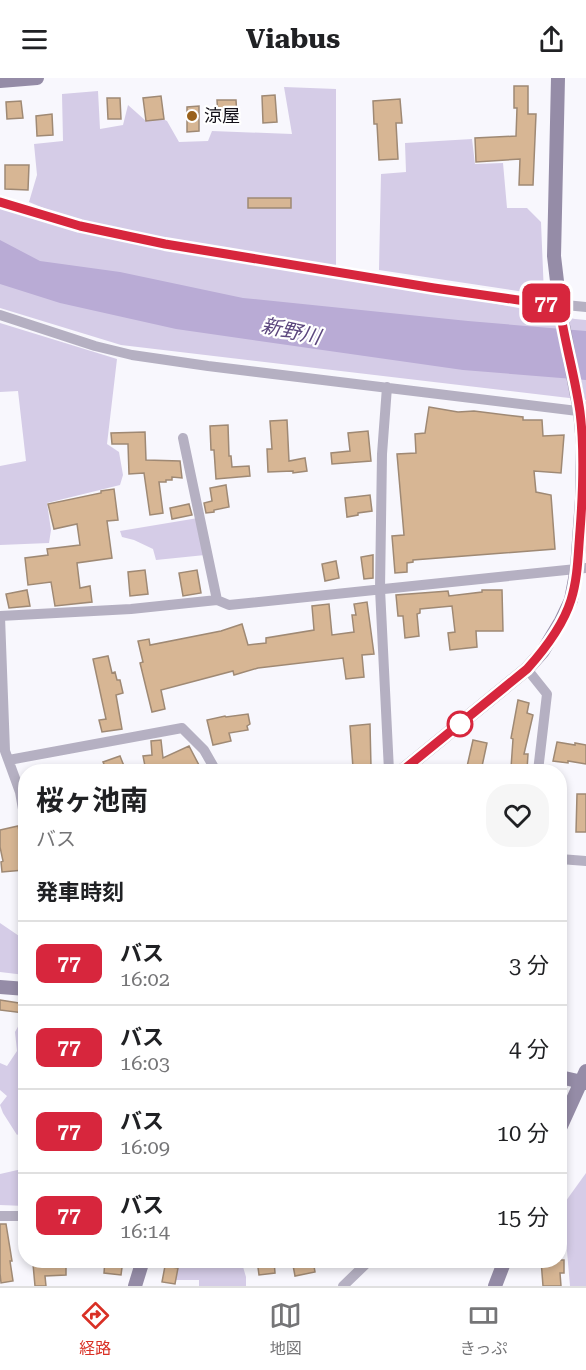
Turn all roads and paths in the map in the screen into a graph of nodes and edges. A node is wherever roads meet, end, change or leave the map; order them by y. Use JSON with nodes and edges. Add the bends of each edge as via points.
{"nodes":[{"id":1,"x":37,"y":78,"type":"edge"},
{"id":2,"x":558,"y":78,"type":"edge"},
{"id":3,"x":0,"y":81,"type":"edge"},
{"id":4,"x":0,"y":202,"type":"edge"},
{"id":5,"x":586,"y":308,"type":"edge"},
{"id":6,"x":560,"y":310,"type":"junction"},
{"id":7,"x":0,"y":315,"type":"edge"},
{"id":8,"x":387,"y":387,"type":"junction"},
{"id":9,"x":581,"y":408,"type":"edge"},
{"id":10,"x":183,"y":438,"type":"dead end"},
{"id":11,"x":582,"y":568,"type":"edge"},
{"id":12,"x":380,"y":589,"type":"junction"},
{"id":13,"x":218,"y":600,"type":"junction"},
{"id":14,"x":0,"y":617,"type":"edge"},
{"id":15,"x":527,"y":669,"type":"junction"},
{"id":16,"x":9,"y":760,"type":"junction"},
{"id":17,"x":212,"y":764,"type":"edge"},
{"id":18,"x":389,"y":764,"type":"edge"},
{"id":19,"x":411,"y":764,"type":"edge"},
{"id":20,"x":539,"y":764,"type":"edge"},
{"id":21,"x":18,"y":786,"type":"edge"},
{"id":22,"x":567,"y":860,"type":"edge"},
{"id":23,"x":586,"y":861,"type":"edge"},
{"id":24,"x":0,"y":987,"type":"edge"},
{"id":25,"x":18,"y":988,"type":"edge"},
{"id":26,"x":567,"y":1077,"type":"edge"},
{"id":27,"x":584,"y":1078,"type":"edge"},
{"id":28,"x":567,"y":1113,"type":"edge"},
{"id":29,"x":0,"y":1216,"type":"edge"},
{"id":30,"x":18,"y":1216,"type":"edge"},
{"id":31,"x":141,"y":1268,"type":"edge"},
{"id":32,"x":361,"y":1268,"type":"edge"},
{"id":33,"x":502,"y":1268,"type":"edge"},
{"id":34,"x":135,"y":1286,"type":"edge"},
{"id":35,"x":343,"y":1286,"type":"edge"},
{"id":36,"x":495,"y":1286,"type":"edge"}],
"edges":[{"from":1,"to":3,"type":"street"},
{"from":2,"to":6,"type":"street","via":[[554,256]]},
{"from":4,"to":6,"type":"street","via":[[80,226],[165,244],[525,301]]},
{"from":5,"to":6,"type":"street"},
{"from":6,"to":9,"type":"street"},
{"from":7,"to":8,"type":"street","via":[[132,355]]},
{"from":8,"to":9,"type":"street"},
{"from":8,"to":12,"type":"street"},
{"from":9,"to":11,"type":"street"},
{"from":10,"to":13,"type":"street"},
{"from":11,"to":12,"type":"street"},
{"from":11,"to":15,"type":"street","via":[[561,621]]},
{"from":12,"to":13,"type":"street","via":[[229,605]]},
{"from":12,"to":18,"type":"street"},
{"from":13,"to":14,"type":"street"},
{"from":14,"to":16,"type":"street","via":[[5,751]]},
{"from":15,"to":19,"type":"street"},
{"from":15,"to":20,"type":"street","via":[[547,694]]},
{"from":16,"to":17,"type":"street","via":[[182,728]]},
{"from":16,"to":21,"type":"street"},
{"from":22,"to":23,"type":"street"},
{"from":24,"to":25,"type":"street"},
{"from":26,"to":27,"type":"street"},
{"from":27,"to":28,"type":"street"},
{"from":29,"to":30,"type":"street"},
{"from":31,"to":34,"type":"street"},
{"from":32,"to":35,"type":"street"},
{"from":33,"to":36,"type":"street"}]}
